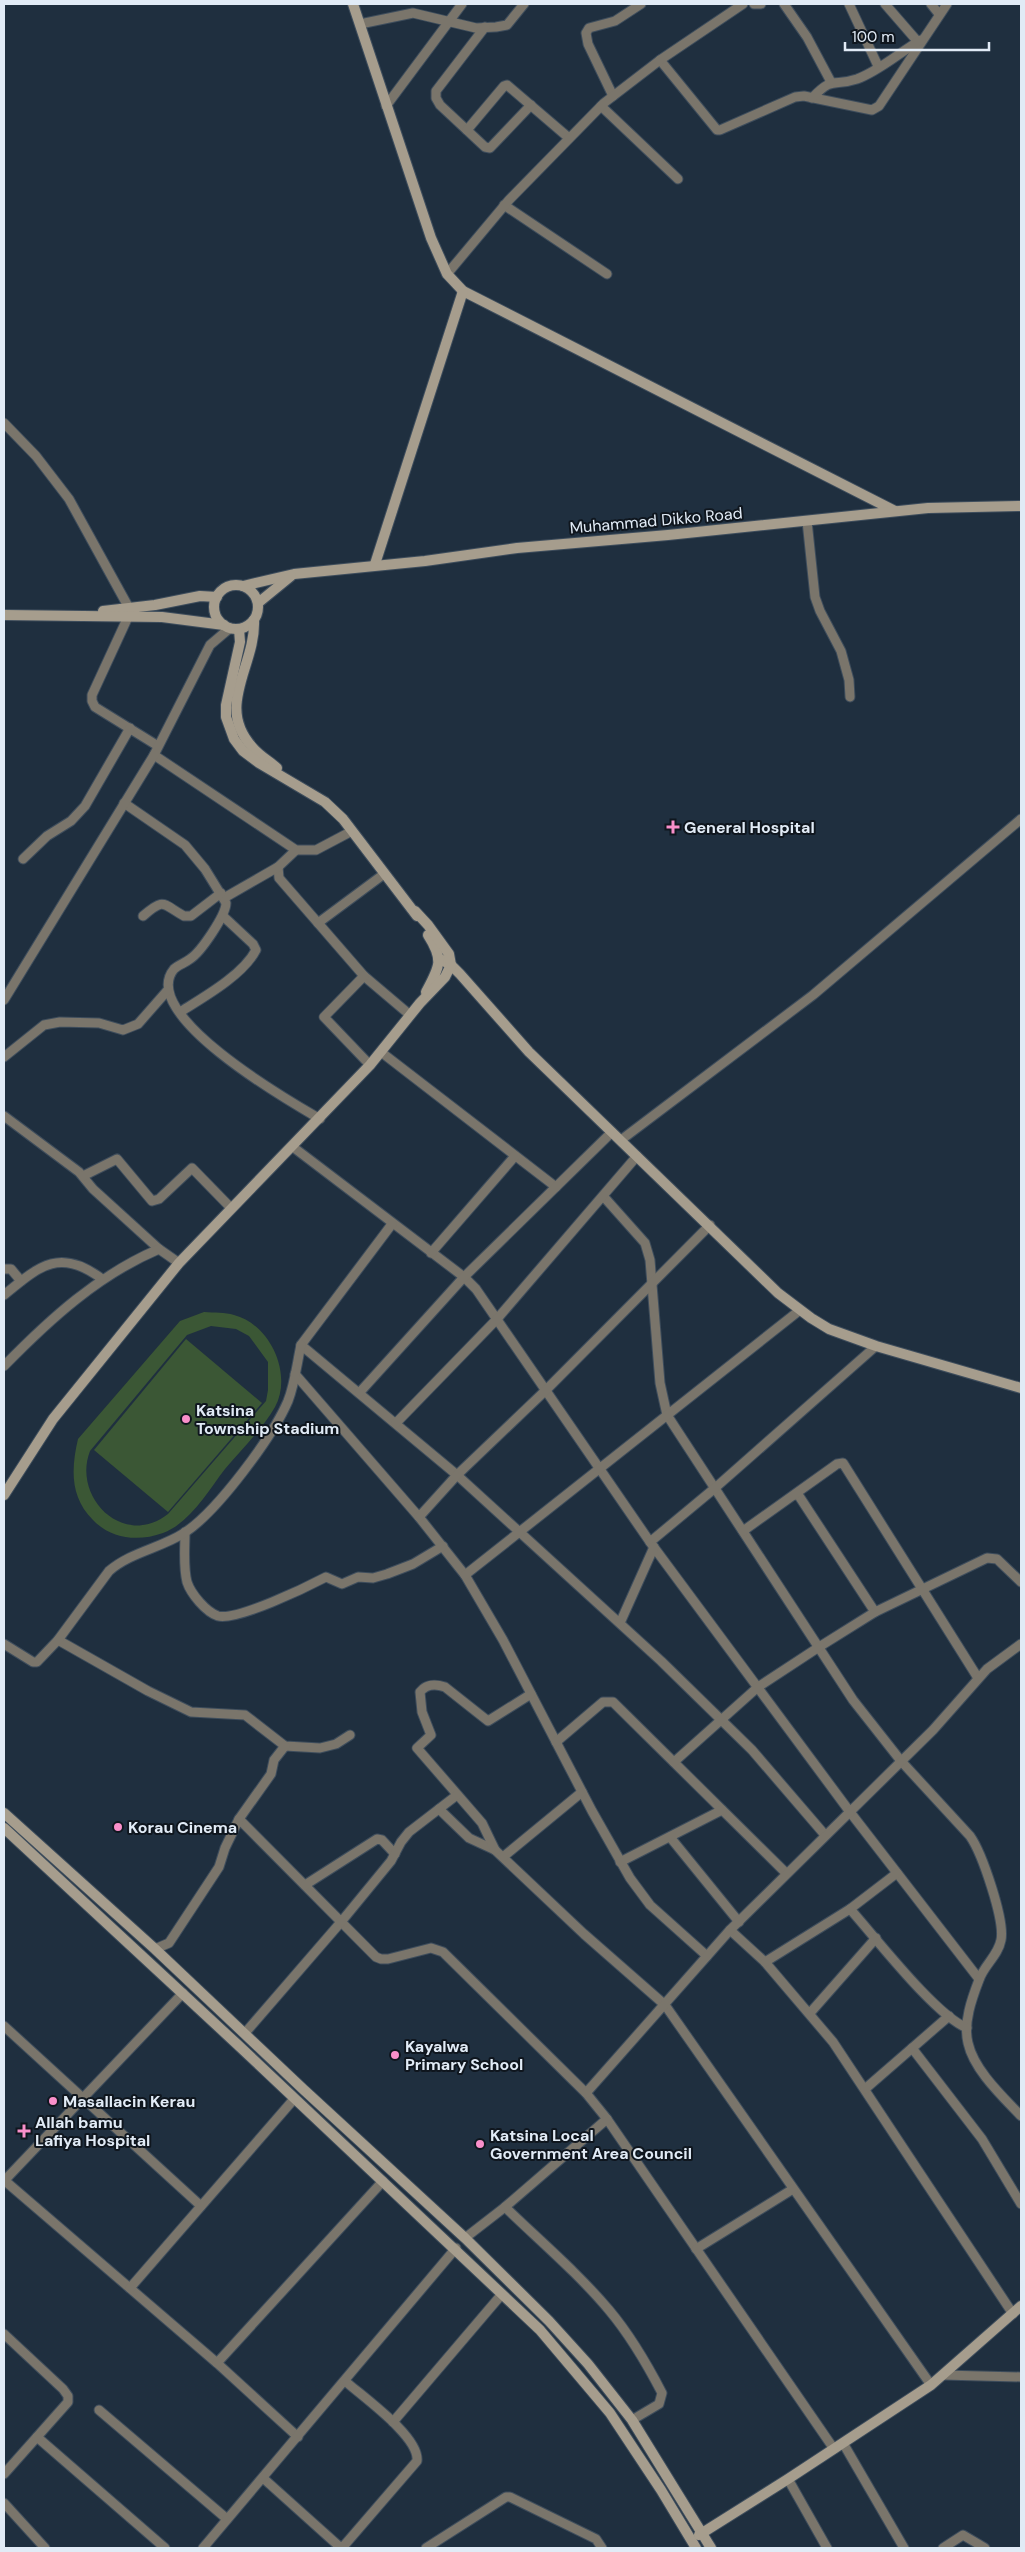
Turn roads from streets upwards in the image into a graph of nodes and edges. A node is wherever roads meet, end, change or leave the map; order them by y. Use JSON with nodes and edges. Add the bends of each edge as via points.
{"nodes":[{"id":1,"x":353,"y":4,"type":"edge"},
{"id":2,"x":462,"y":4,"type":"edge"},
{"id":3,"x":524,"y":4,"type":"edge"},
{"id":4,"x":641,"y":4,"type":"edge"},
{"id":5,"x":742,"y":4,"type":"edge"},
{"id":6,"x":754,"y":4,"type":"edge"},
{"id":7,"x":761,"y":4,"type":"edge"},
{"id":8,"x":784,"y":4,"type":"edge"},
{"id":9,"x":849,"y":4,"type":"edge"},
{"id":10,"x":885,"y":4,"type":"edge"},
{"id":11,"x":931,"y":4,"type":"edge"},
{"id":12,"x":947,"y":4,"type":"edge"},
{"id":13,"x":939,"y":14,"type":"junction"},
{"id":14,"x":449,"y":23,"type":"junction"},
{"id":15,"x":360,"y":24,"type":"junction"},
{"id":16,"x":485,"y":28,"type":"junction"},
{"id":17,"x":920,"y":41,"type":"junction"},
{"id":18,"x":660,"y":60,"type":"junction"},
{"id":19,"x":878,"y":66,"type":"junction"},
{"id":20,"x":831,"y":82,"type":"junction"},
{"id":21,"x":613,"y":96,"type":"junction"},
{"id":22,"x":812,"y":98,"type":"junction"},
{"id":23,"x":531,"y":105,"type":"junction"},
{"id":24,"x":386,"y":106,"type":"junction"},
{"id":25,"x":601,"y":106,"type":"junction"},
{"id":26,"x":467,"y":130,"type":"junction"},
{"id":27,"x":569,"y":138,"type":"junction"},
{"id":28,"x":678,"y":179,"type":"dead end"},
{"id":29,"x":504,"y":205,"type":"junction"},
{"id":30,"x":447,"y":274,"type":"junction"},
{"id":31,"x":607,"y":274,"type":"dead end"},
{"id":32,"x":462,"y":291,"type":"junction"},
{"id":33,"x":4,"y":423,"type":"edge"},
{"id":34,"x":1021,"y":506,"type":"edge"},
{"id":35,"x":895,"y":511,"type":"junction"},
{"id":36,"x":807,"y":522,"type":"junction"},
{"id":37,"x":375,"y":564,"type":"junction"},
{"id":38,"x":294,"y":574,"type":"junction"},
{"id":39,"x":243,"y":586,"type":"junction"},
{"id":40,"x":217,"y":597,"type":"junction"},
{"id":41,"x":258,"y":603,"type":"junction"},
{"id":42,"x":129,"y":613,"type":"junction"},
{"id":43,"x":4,"y":615,"type":"edge"},
{"id":44,"x":254,"y":620,"type":"junction"},
{"id":45,"x":231,"y":628,"type":"junction"},
{"id":46,"x":850,"y":697,"type":"dead end"},
{"id":47,"x":130,"y":728,"type":"junction"},
{"id":48,"x":158,"y":746,"type":"junction"},
{"id":49,"x":154,"y":755,"type":"junction"},
{"id":50,"x":293,"y":782,"type":"junction"},
{"id":51,"x":124,"y":803,"type":"junction"},
{"id":52,"x":1021,"y":819,"type":"edge"},
{"id":53,"x":352,"y":830,"type":"junction"},
{"id":54,"x":296,"y":850,"type":"junction"},
{"id":55,"x":23,"y":859,"type":"dead end"},
{"id":56,"x":278,"y":867,"type":"junction"},
{"id":57,"x":384,"y":874,"type":"junction"},
{"id":58,"x":222,"y":895,"type":"junction"},
{"id":59,"x":415,"y":912,"type":"junction"},
{"id":60,"x":142,"y":916,"type":"dead end"},
{"id":61,"x":224,"y":917,"type":"junction"},
{"id":62,"x":318,"y":923,"type":"junction"},
{"id":63,"x":440,"y":959,"type":"junction"},
{"id":64,"x":451,"y":965,"type":"junction"},
{"id":65,"x":364,"y":976,"type":"junction"},
{"id":66,"x":167,"y":991,"type":"junction"},
{"id":67,"x":4,"y":1000,"type":"edge"},
{"id":68,"x":420,"y":1003,"type":"junction"},
{"id":69,"x":180,"y":1012,"type":"junction"},
{"id":70,"x":410,"y":1015,"type":"junction"},
{"id":71,"x":381,"y":1052,"type":"junction"},
{"id":72,"x":4,"y":1057,"type":"edge"},
{"id":73,"x":4,"y":1060,"type":"edge"},
{"id":74,"x":4,"y":1065,"type":"edge"},
{"id":75,"x":370,"y":1065,"type":"junction"},
{"id":76,"x":4,"y":1116,"type":"edge"},
{"id":77,"x":320,"y":1119,"type":"junction"},
{"id":78,"x":612,"y":1132,"type":"junction"},
{"id":79,"x":621,"y":1140,"type":"junction"},
{"id":80,"x":293,"y":1147,"type":"junction"},
{"id":81,"x":516,"y":1156,"type":"junction"},
{"id":82,"x":637,"y":1156,"type":"junction"},
{"id":83,"x":83,"y":1176,"type":"junction"},
{"id":84,"x":556,"y":1187,"type":"junction"},
{"id":85,"x":604,"y":1198,"type":"junction"},
{"id":86,"x":231,"y":1208,"type":"junction"},
{"id":87,"x":392,"y":1224,"type":"junction"},
{"id":88,"x":710,"y":1225,"type":"junction"},
{"id":89,"x":159,"y":1249,"type":"junction"},
{"id":90,"x":431,"y":1253,"type":"junction"},
{"id":91,"x":179,"y":1264,"type":"junction"},
{"id":92,"x":4,"y":1269,"type":"edge"},
{"id":93,"x":464,"y":1277,"type":"junction"},
{"id":94,"x":102,"y":1279,"type":"junction"},
{"id":95,"x":21,"y":1281,"type":"junction"},
{"id":96,"x":652,"y":1286,"type":"junction"},
{"id":97,"x":4,"y":1295,"type":"edge"},
{"id":98,"x":800,"y":1310,"type":"junction"},
{"id":99,"x":497,"y":1319,"type":"junction"},
{"id":100,"x":300,"y":1345,"type":"junction"},
{"id":101,"x":876,"y":1346,"type":"junction"},
{"id":102,"x":4,"y":1366,"type":"edge"},
{"id":103,"x":295,"y":1374,"type":"junction"},
{"id":104,"x":1021,"y":1388,"type":"edge"},
{"id":105,"x":546,"y":1390,"type":"junction"},
{"id":106,"x":360,"y":1392,"type":"junction"},
{"id":107,"x":666,"y":1415,"type":"junction"},
{"id":108,"x":396,"y":1423,"type":"junction"},
{"id":109,"x":599,"y":1468,"type":"junction"},
{"id":110,"x":457,"y":1475,"type":"junction"},
{"id":111,"x":715,"y":1488,"type":"junction"},
{"id":112,"x":794,"y":1495,"type":"junction"},
{"id":113,"x":4,"y":1496,"type":"edge"},
{"id":114,"x":419,"y":1516,"type":"junction"},
{"id":115,"x":519,"y":1530,"type":"junction"},
{"id":116,"x":743,"y":1531,"type":"junction"},
{"id":117,"x":186,"y":1532,"type":"junction"},
{"id":118,"x":652,"y":1544,"type":"junction"},
{"id":119,"x":442,"y":1546,"type":"junction"},
{"id":120,"x":465,"y":1575,"type":"junction"},
{"id":121,"x":1021,"y":1582,"type":"edge"},
{"id":122,"x":921,"y":1589,"type":"junction"},
{"id":123,"x":875,"y":1612,"type":"junction"},
{"id":124,"x":620,"y":1623,"type":"junction"},
{"id":125,"x":58,"y":1640,"type":"junction"},
{"id":126,"x":4,"y":1644,"type":"edge"},
{"id":127,"x":1021,"y":1644,"type":"edge"},
{"id":128,"x":819,"y":1647,"type":"junction"},
{"id":129,"x":978,"y":1678,"type":"junction"},
{"id":130,"x":758,"y":1687,"type":"junction"},
{"id":131,"x":531,"y":1694,"type":"junction"},
{"id":132,"x":721,"y":1720,"type":"junction"},
{"id":133,"x":350,"y":1735,"type":"dead end"},
{"id":134,"x":556,"y":1742,"type":"junction"},
{"id":135,"x":285,"y":1746,"type":"junction"},
{"id":136,"x":674,"y":1762,"type":"junction"},
{"id":137,"x":901,"y":1762,"type":"junction"},
{"id":138,"x":582,"y":1792,"type":"junction"},
{"id":139,"x":457,"y":1794,"type":"junction"},
{"id":140,"x":439,"y":1808,"type":"junction"},
{"id":141,"x":722,"y":1810,"type":"junction"},
{"id":142,"x":850,"y":1812,"type":"junction"},
{"id":143,"x":4,"y":1813,"type":"edge"},
{"id":144,"x":239,"y":1819,"type":"junction"},
{"id":145,"x":4,"y":1828,"type":"edge"},
{"id":146,"x":825,"y":1835,"type":"junction"},
{"id":147,"x":670,"y":1836,"type":"junction"},
{"id":148,"x":495,"y":1850,"type":"junction"},
{"id":149,"x":395,"y":1854,"type":"junction"},
{"id":150,"x":503,"y":1857,"type":"junction"},
{"id":151,"x":620,"y":1862,"type":"junction"},
{"id":152,"x":786,"y":1873,"type":"junction"},
{"id":153,"x":897,"y":1873,"type":"junction"},
{"id":154,"x":305,"y":1885,"type":"junction"},
{"id":155,"x":850,"y":1909,"type":"junction"},
{"id":156,"x":341,"y":1922,"type":"junction"},
{"id":157,"x":738,"y":1922,"type":"junction"},
{"id":158,"x":730,"y":1930,"type":"junction"},
{"id":159,"x":876,"y":1938,"type":"junction"},
{"id":160,"x":155,"y":1949,"type":"junction"},
{"id":161,"x":707,"y":1956,"type":"junction"},
{"id":162,"x":765,"y":1962,"type":"junction"},
{"id":163,"x":979,"y":1978,"type":"junction"},
{"id":164,"x":183,"y":1993,"type":"junction"},
{"id":165,"x":664,"y":2005,"type":"junction"},
{"id":166,"x":810,"y":2012,"type":"junction"},
{"id":167,"x":949,"y":2016,"type":"junction"},
{"id":168,"x":4,"y":2026,"type":"edge"},
{"id":169,"x":967,"y":2028,"type":"junction"},
{"id":170,"x":245,"y":2033,"type":"junction"},
{"id":171,"x":912,"y":2048,"type":"junction"},
{"id":172,"x":865,"y":2089,"type":"junction"},
{"id":173,"x":586,"y":2093,"type":"junction"},
{"id":174,"x":82,"y":2097,"type":"junction"},
{"id":175,"x":294,"y":2099,"type":"junction"},
{"id":176,"x":1021,"y":2116,"type":"edge"},
{"id":177,"x":607,"y":2119,"type":"junction"},
{"id":178,"x":383,"y":2180,"type":"junction"},
{"id":179,"x":4,"y":2181,"type":"edge"},
{"id":180,"x":1021,"y":2185,"type":"edge"},
{"id":181,"x":793,"y":2189,"type":"junction"},
{"id":182,"x":1014,"y":2192,"type":"junction"},
{"id":183,"x":1021,"y":2204,"type":"edge"},
{"id":184,"x":201,"y":2206,"type":"junction"},
{"id":185,"x":505,"y":2208,"type":"junction"},
{"id":186,"x":465,"y":2238,"type":"junction"},
{"id":187,"x":456,"y":2248,"type":"junction"},
{"id":188,"x":696,"y":2249,"type":"junction"},
{"id":189,"x":130,"y":2288,"type":"junction"},
{"id":190,"x":502,"y":2294,"type":"junction"},
{"id":191,"x":1021,"y":2306,"type":"edge"},
{"id":192,"x":1013,"y":2314,"type":"junction"},
{"id":193,"x":4,"y":2334,"type":"edge"},
{"id":194,"x":217,"y":2363,"type":"junction"},
{"id":195,"x":943,"y":2375,"type":"junction"},
{"id":196,"x":1021,"y":2377,"type":"edge"},
{"id":197,"x":345,"y":2382,"type":"junction"},
{"id":198,"x":931,"y":2385,"type":"junction"},
{"id":199,"x":99,"y":2410,"type":"dead end"},
{"id":200,"x":632,"y":2420,"type":"junction"},
{"id":201,"x":393,"y":2422,"type":"junction"},
{"id":202,"x":37,"y":2437,"type":"junction"},
{"id":203,"x":298,"y":2437,"type":"junction"},
{"id":204,"x":839,"y":2446,"type":"junction"},
{"id":205,"x":4,"y":2474,"type":"edge"},
{"id":206,"x":263,"y":2478,"type":"junction"},
{"id":207,"x":788,"y":2479,"type":"junction"},
{"id":208,"x":4,"y":2503,"type":"edge"},
{"id":209,"x":227,"y":2519,"type":"junction"},
{"id":210,"x":703,"y":2533,"type":"junction"},
{"id":211,"x":694,"y":2544,"type":"edge"},
{"id":212,"x":45,"y":2548,"type":"edge"},
{"id":213,"x":165,"y":2548,"type":"edge"},
{"id":214,"x":203,"y":2548,"type":"edge"},
{"id":215,"x":341,"y":2548,"type":"edge"},
{"id":216,"x":426,"y":2548,"type":"edge"},
{"id":217,"x":602,"y":2548,"type":"edge"},
{"id":218,"x":711,"y":2548,"type":"edge"},
{"id":219,"x":827,"y":2548,"type":"edge"},
{"id":220,"x":904,"y":2548,"type":"edge"},
{"id":221,"x":942,"y":2548,"type":"edge"},
{"id":222,"x":985,"y":2548,"type":"edge"}],
"edges":[{"from":1,"to":15,"type":"street"},
{"from":2,"to":14,"type":"street"},
{"from":3,"to":16,"type":"street","via":[[507,25]]},
{"from":4,"to":21,"type":"street","via":[[614,21],[589,28],[586,33]]},
{"from":5,"to":18,"type":"street"},
{"from":6,"to":7,"type":"street"},
{"from":8,"to":20,"type":"street","via":[[807,37]]},
{"from":9,"to":19,"type":"street"},
{"from":10,"to":17,"type":"street"},
{"from":11,"to":13,"type":"street"},
{"from":12,"to":13,"type":"street"},
{"from":13,"to":17,"type":"street"},
{"from":14,"to":15,"type":"street","via":[[413,12]]},
{"from":14,"to":16,"type":"street"},
{"from":14,"to":24,"type":"street"},
{"from":15,"to":24,"type":"street"},
{"from":16,"to":26,"type":"street","via":[[436,92],[440,105]]},
{"from":17,"to":19,"type":"street"},
{"from":17,"to":22,"type":"street","via":[[876,109]]},
{"from":18,"to":21,"type":"street"},
{"from":18,"to":22,"type":"street","via":[[717,130],[796,97]]},
{"from":19,"to":20,"type":"street","via":[[857,79]]},
{"from":20,"to":22,"type":"street"},
{"from":21,"to":25,"type":"street"},
{"from":23,"to":26,"type":"street","via":[[490,148]]},
{"from":23,"to":26,"type":"street","via":[[511,86],[504,86]]},
{"from":23,"to":27,"type":"street"},
{"from":24,"to":30,"type":"street","via":[[431,238]]},
{"from":25,"to":27,"type":"street"},
{"from":25,"to":28,"type":"street"},
{"from":27,"to":29,"type":"street"},
{"from":29,"to":30,"type":"street"},
{"from":29,"to":31,"type":"street"},
{"from":30,"to":32,"type":"street"},
{"from":32,"to":35,"type":"street"},
{"from":32,"to":37,"type":"street"},
{"from":33,"to":42,"type":"street","via":[[36,456],[69,499]]},
{"from":34,"to":35,"type":"street","name":"Muhammad Dikko Road"},
{"from":35,"to":36,"type":"street","name":"Muhammad Dikko Road"},
{"from":36,"to":37,"type":"street","name":"Muhammad Dikko Road"},
{"from":36,"to":46,"type":"street","via":[[815,597],[841,650]]},
{"from":37,"to":38,"type":"street","name":"Muhammad Dikko Road"},
{"from":38,"to":39,"type":"street","name":"Muhammad Dikko Road"},
{"from":38,"to":41,"type":"street"},
{"from":39,"to":40,"type":"street","via":[[231,586]]},
{"from":39,"to":41,"type":"street","via":[[250,590]]},
{"from":40,"to":42,"type":"street","via":[[200,596]]},
{"from":40,"to":45,"type":"street","via":[[215,613]]},
{"from":41,"to":44,"type":"street"},
{"from":42,"to":43,"type":"street"},
{"from":42,"to":45,"type":"street"},
{"from":42,"to":47,"type":"street","via":[[92,701],[95,707]]},
{"from":44,"to":45,"type":"street","via":[[249,625]]},
{"from":44,"to":50,"type":"street","via":[[253,645],[235,703],[236,718],[253,749]]},
{"from":45,"to":48,"type":"street","via":[[210,645]]},
{"from":45,"to":50,"type":"street","via":[[240,642],[226,705],[230,731],[243,751]]},
{"from":47,"to":48,"type":"street"},
{"from":47,"to":55,"type":"street","via":[[85,806]]},
{"from":48,"to":49,"type":"street"},
{"from":49,"to":51,"type":"street"},
{"from":49,"to":54,"type":"street"},
{"from":50,"to":53,"type":"street","via":[[325,802]]},
{"from":51,"to":58,"type":"street","via":[[185,845]]},
{"from":51,"to":67,"type":"street"},
{"from":52,"to":79,"type":"street","via":[[813,996]]},
{"from":53,"to":54,"type":"street","via":[[316,850]]},
{"from":53,"to":57,"type":"street"},
{"from":54,"to":56,"type":"street"},
{"from":56,"to":58,"type":"street"},
{"from":56,"to":62,"type":"street","via":[[279,878]]},
{"from":57,"to":59,"type":"street"},
{"from":57,"to":62,"type":"street"},
{"from":58,"to":60,"type":"street","via":[[191,916],[184,916],[166,903]]},
{"from":58,"to":61,"type":"street","via":[[226,910]]},
{"from":59,"to":63,"type":"street"},
{"from":59,"to":64,"type":"street","via":[[449,954]]},
{"from":61,"to":66,"type":"street","via":[[191,959],[175,968],[168,980]]},
{"from":61,"to":69,"type":"street","via":[[256,950],[252,958],[223,984]]},
{"from":62,"to":65,"type":"street"},
{"from":63,"to":64,"type":"street"},
{"from":63,"to":68,"type":"street","via":[[438,970]]},
{"from":64,"to":68,"type":"street","via":[[445,977]]},
{"from":64,"to":78,"type":"street","via":[[529,1052]]},
{"from":65,"to":70,"type":"street"},
{"from":65,"to":75,"type":"street","via":[[324,1017]]},
{"from":66,"to":69,"type":"street"},
{"from":66,"to":72,"type":"street","via":[[138,1024],[123,1030],[99,1023],[60,1022],[44,1026]]},
{"from":68,"to":70,"type":"street"},
{"from":69,"to":77,"type":"street","via":[[237,1068]]},
{"from":70,"to":71,"type":"street"},
{"from":71,"to":75,"type":"street"},
{"from":71,"to":81,"type":"street"},
{"from":73,"to":74,"type":"street"},
{"from":75,"to":77,"type":"street"},
{"from":76,"to":83,"type":"street"},
{"from":77,"to":80,"type":"street"},
{"from":78,"to":79,"type":"street"},
{"from":78,"to":84,"type":"street"},
{"from":79,"to":82,"type":"street"},
{"from":80,"to":86,"type":"street"},
{"from":80,"to":87,"type":"street"},
{"from":81,"to":84,"type":"street"},
{"from":81,"to":90,"type":"street"},
{"from":82,"to":85,"type":"street"},
{"from":82,"to":88,"type":"street"},
{"from":83,"to":86,"type":"street","via":[[117,1159],[152,1201],[159,1199],[192,1168]]},
{"from":83,"to":89,"type":"street"},
{"from":84,"to":93,"type":"street"},
{"from":85,"to":96,"type":"street","via":[[644,1243],[650,1260]]},
{"from":85,"to":99,"type":"street"},
{"from":86,"to":91,"type":"street"},
{"from":87,"to":90,"type":"street"},
{"from":87,"to":100,"type":"street"},
{"from":88,"to":96,"type":"street"},
{"from":88,"to":98,"type":"street","via":[[778,1293]]},
{"from":89,"to":91,"type":"street"},
{"from":89,"to":94,"type":"street"},
{"from":90,"to":93,"type":"street"},
{"from":91,"to":113,"type":"street","via":[[53,1419]]},
{"from":92,"to":95,"type":"street","via":[[11,1269]]},
{"from":93,"to":99,"type":"street"},
{"from":93,"to":106,"type":"street"},
{"from":94,"to":95,"type":"street","via":[[80,1265],[62,1260],[47,1264]]},
{"from":94,"to":102,"type":"street"},
{"from":95,"to":97,"type":"street"},
{"from":96,"to":105,"type":"street"},
{"from":96,"to":107,"type":"street","via":[[660,1383]]},
{"from":98,"to":101,"type":"street","via":[[829,1329]]},
{"from":98,"to":107,"type":"street"},
{"from":99,"to":105,"type":"street"},
{"from":99,"to":108,"type":"street"},
{"from":100,"to":103,"type":"street"},
{"from":100,"to":106,"type":"street"},
{"from":101,"to":104,"type":"street"},
{"from":101,"to":111,"type":"street"},
{"from":103,"to":114,"type":"street"},
{"from":103,"to":117,"type":"street","via":[[288,1400],[272,1432],[220,1500]]},
{"from":105,"to":109,"type":"street"},
{"from":105,"to":110,"type":"street"},
{"from":106,"to":108,"type":"street"},
{"from":107,"to":109,"type":"street"},
{"from":107,"to":111,"type":"street"},
{"from":108,"to":110,"type":"street"},
{"from":109,"to":115,"type":"street"},
{"from":109,"to":118,"type":"street"},
{"from":110,"to":114,"type":"street"},
{"from":110,"to":115,"type":"street"},
{"from":111,"to":116,"type":"street"},
{"from":111,"to":118,"type":"street"},
{"from":112,"to":116,"type":"street"},
{"from":112,"to":122,"type":"street","via":[[843,1463]]},
{"from":112,"to":123,"type":"street","via":[[799,1496]]},
{"from":114,"to":119,"type":"street"},
{"from":115,"to":120,"type":"street"},
{"from":115,"to":124,"type":"street"},
{"from":116,"to":128,"type":"street"},
{"from":117,"to":119,"type":"street","via":[[188,1583],[195,1596],[217,1616],[245,1612],[326,1577],[342,1584],[358,1577],[373,1578],[387,1574],[413,1564]]},
{"from":117,"to":125,"type":"street","via":[[119,1562]]},
{"from":118,"to":124,"type":"street"},
{"from":118,"to":130,"type":"street"},
{"from":119,"to":120,"type":"street"},
{"from":120,"to":131,"type":"street"},
{"from":121,"to":122,"type":"street","via":[[992,1557]]},
{"from":122,"to":123,"type":"street"},
{"from":122,"to":129,"type":"street"},
{"from":123,"to":128,"type":"street"},
{"from":124,"to":132,"type":"street"},
{"from":125,"to":126,"type":"street","via":[[33,1662]]},
{"from":125,"to":135,"type":"street","via":[[191,1712],[245,1715]]},
{"from":127,"to":129,"type":"street"},
{"from":128,"to":130,"type":"street"},
{"from":128,"to":137,"type":"street","via":[[853,1700]]},
{"from":129,"to":137,"type":"street"},
{"from":130,"to":132,"type":"street"},
{"from":130,"to":142,"type":"street"},
{"from":131,"to":134,"type":"street"},
{"from":131,"to":139,"type":"street","via":[[488,1721],[445,1687],[429,1686],[420,1692],[422,1712],[431,1735],[417,1748]]},
{"from":132,"to":136,"type":"street"},
{"from":132,"to":146,"type":"street","via":[[752,1750]]},
{"from":133,"to":135,"type":"street","via":[[336,1744],[320,1748]]},
{"from":134,"to":136,"type":"street","via":[[608,1700]]},
{"from":134,"to":138,"type":"street"},
{"from":135,"to":144,"type":"street"},
{"from":136,"to":141,"type":"street"},
{"from":137,"to":142,"type":"street"},
{"from":137,"to":163,"type":"street","via":[[970,1836],[985,1867],[1002,1939]]},
{"from":138,"to":150,"type":"street"},
{"from":138,"to":151,"type":"street"},
{"from":139,"to":140,"type":"street"},
{"from":139,"to":148,"type":"street","via":[[482,1823]]},
{"from":140,"to":148,"type":"street","via":[[469,1838]]},
{"from":140,"to":149,"type":"street","via":[[409,1832]]},
{"from":141,"to":147,"type":"street"},
{"from":141,"to":152,"type":"street"},
{"from":142,"to":146,"type":"street"},
{"from":142,"to":153,"type":"street"},
{"from":143,"to":160,"type":"street"},
{"from":144,"to":154,"type":"street"},
{"from":144,"to":160,"type":"street","via":[[219,1868],[177,1933],[169,1943]]},
{"from":145,"to":164,"type":"street"},
{"from":146,"to":152,"type":"street"},
{"from":147,"to":151,"type":"street"},
{"from":147,"to":157,"type":"street"},
{"from":148,"to":150,"type":"street"},
{"from":149,"to":154,"type":"street","via":[[377,1838]]},
{"from":149,"to":156,"type":"street"},
{"from":150,"to":165,"type":"street"},
{"from":151,"to":161,"type":"street","via":[[650,1905]]},
{"from":152,"to":157,"type":"street"},
{"from":153,"to":155,"type":"street"},
{"from":153,"to":163,"type":"street"},
{"from":154,"to":156,"type":"street"},
{"from":155,"to":159,"type":"street"},
{"from":155,"to":162,"type":"street"},
{"from":156,"to":170,"type":"street"},
{"from":156,"to":173,"type":"street","via":[[381,1959],[431,1948],[443,1952]]},
{"from":157,"to":158,"type":"street"},
{"from":158,"to":161,"type":"street"},
{"from":158,"to":162,"type":"street"},
{"from":159,"to":166,"type":"street"},
{"from":159,"to":167,"type":"street","via":[[922,1991]]},
{"from":160,"to":170,"type":"street"},
{"from":161,"to":165,"type":"street"},
{"from":162,"to":166,"type":"street"},
{"from":163,"to":169,"type":"street"},
{"from":164,"to":174,"type":"street"},
{"from":164,"to":175,"type":"street"},
{"from":165,"to":173,"type":"street"},
{"from":165,"to":181,"type":"street"},
{"from":166,"to":172,"type":"street"},
{"from":167,"to":169,"type":"street"},
{"from":167,"to":171,"type":"street"},
{"from":168,"to":174,"type":"street"},
{"from":169,"to":176,"type":"street","via":[[968,2042],[976,2061]]},
{"from":170,"to":186,"type":"street"},
{"from":171,"to":172,"type":"street"},
{"from":171,"to":182,"type":"street","via":[[982,2139]]},
{"from":172,"to":192,"type":"street"},
{"from":173,"to":177,"type":"street"},
{"from":174,"to":179,"type":"street"},
{"from":174,"to":184,"type":"street"},
{"from":175,"to":178,"type":"street"},
{"from":175,"to":184,"type":"street"},
{"from":177,"to":185,"type":"street"},
{"from":177,"to":188,"type":"street"},
{"from":178,"to":187,"type":"street"},
{"from":178,"to":194,"type":"street"},
{"from":179,"to":189,"type":"street"},
{"from":180,"to":182,"type":"street"},
{"from":181,"to":188,"type":"street"},
{"from":181,"to":198,"type":"street"},
{"from":182,"to":183,"type":"street"},
{"from":184,"to":189,"type":"street"},
{"from":185,"to":186,"type":"street"},
{"from":185,"to":200,"type":"street","via":[[610,2311],[654,2377],[662,2393],[659,2404]]},
{"from":186,"to":200,"type":"street","via":[[568,2341]]},
{"from":187,"to":190,"type":"street"},
{"from":187,"to":197,"type":"street"},
{"from":188,"to":204,"type":"street"},
{"from":189,"to":194,"type":"street"},
{"from":190,"to":201,"type":"street"},
{"from":190,"to":211,"type":"street","via":[[558,2350],[610,2413]]},
{"from":191,"to":192,"type":"street"},
{"from":192,"to":195,"type":"street"},
{"from":193,"to":202,"type":"street","via":[[68,2396],[68,2402]]},
{"from":194,"to":203,"type":"street"},
{"from":195,"to":196,"type":"street"},
{"from":195,"to":198,"type":"street"},
{"from":197,"to":201,"type":"street"},
{"from":197,"to":203,"type":"street"},
{"from":198,"to":204,"type":"street"},
{"from":199,"to":209,"type":"street"},
{"from":200,"to":210,"type":"street"},
{"from":201,"to":215,"type":"street","via":[[415,2448],[417,2462]]},
{"from":202,"to":205,"type":"street"},
{"from":202,"to":213,"type":"street"},
{"from":203,"to":206,"type":"street"},
{"from":204,"to":207,"type":"street"},
{"from":204,"to":220,"type":"street"},
{"from":206,"to":209,"type":"street"},
{"from":206,"to":215,"type":"street"},
{"from":207,"to":210,"type":"street"},
{"from":207,"to":219,"type":"street"},
{"from":208,"to":212,"type":"street"},
{"from":209,"to":214,"type":"street"},
{"from":210,"to":211,"type":"street"},
{"from":210,"to":218,"type":"street"},
{"from":216,"to":217,"type":"street","via":[[510,2497],[596,2539]]},
{"from":221,"to":222,"type":"street","via":[[963,2535]]}]}
